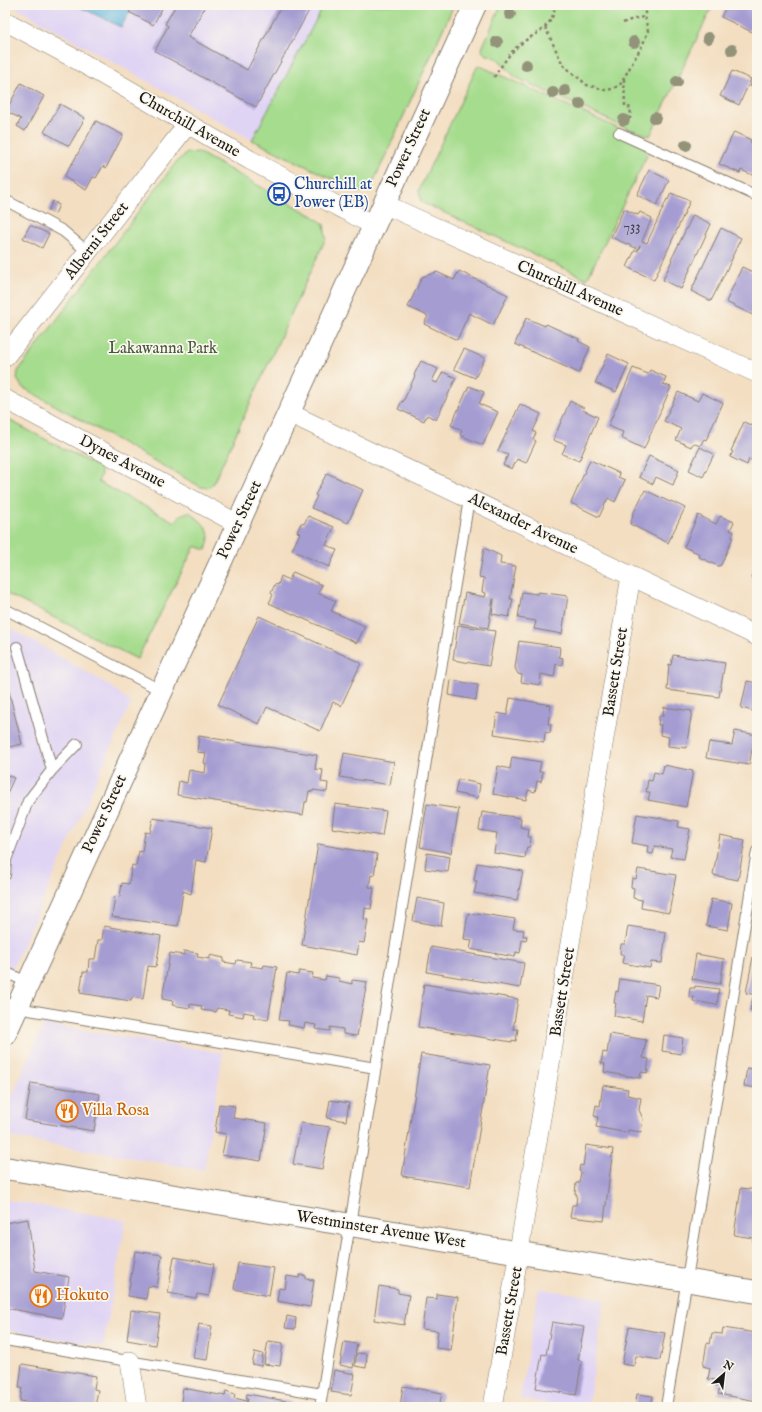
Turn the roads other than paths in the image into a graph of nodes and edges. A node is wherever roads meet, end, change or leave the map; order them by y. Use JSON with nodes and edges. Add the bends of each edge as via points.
{"nodes":[{"id":1,"x":475,"y":5,"type":"edge"},
{"id":2,"x":5,"y":21,"type":"edge"},
{"id":3,"x":188,"y":124,"type":"junction"},
{"id":4,"x":619,"y":134,"type":"dead end"},
{"id":5,"x":757,"y":196,"type":"edge"},
{"id":6,"x":5,"y":200,"type":"edge"},
{"id":7,"x":384,"y":204,"type":"junction"},
{"id":8,"x":375,"y":226,"type":"junction"},
{"id":9,"x":88,"y":252,"type":"junction"},
{"id":10,"x":5,"y":357,"type":"edge"},
{"id":11,"x":757,"y":373,"type":"edge"},
{"id":12,"x":5,"y":399,"type":"edge"},
{"id":13,"x":289,"y":412,"type":"junction"},
{"id":14,"x":470,"y":499,"type":"junction"},
{"id":15,"x":238,"y":524,"type":"junction"},
{"id":16,"x":631,"y":576,"type":"junction"},
{"id":17,"x":5,"y":609,"type":"edge"},
{"id":18,"x":757,"y":636,"type":"edge"},
{"id":19,"x":17,"y":647,"type":"dead end"},
{"id":20,"x":162,"y":691,"type":"junction"},
{"id":21,"x":77,"y":744,"type":"dead end"},
{"id":22,"x":52,"y":770,"type":"junction"},
{"id":23,"x":757,"y":851,"type":"edge"},
{"id":24,"x":5,"y":875,"type":"edge"},
{"id":25,"x":5,"y":972,"type":"edge"},
{"id":26,"x":29,"y":982,"type":"junction"},
{"id":27,"x":17,"y":1008,"type":"junction"},
{"id":28,"x":5,"y":1034,"type":"edge"},
{"id":29,"x":376,"y":1068,"type":"junction"},
{"id":30,"x":5,"y":1168,"type":"edge"},
{"id":31,"x":350,"y":1225,"type":"junction"},
{"id":32,"x":520,"y":1254,"type":"junction"},
{"id":33,"x":686,"y":1281,"type":"junction"},
{"id":34,"x":757,"y":1292,"type":"edge"},
{"id":35,"x":5,"y":1340,"type":"edge"},
{"id":36,"x":130,"y":1362,"type":"junction"},
{"id":37,"x":322,"y":1394,"type":"junction"},
{"id":38,"x":137,"y":1407,"type":"edge"},
{"id":39,"x":320,"y":1407,"type":"edge"},
{"id":40,"x":493,"y":1407,"type":"edge"},
{"id":41,"x":666,"y":1407,"type":"edge"}],
"edges":[{"from":1,"to":7,"type":"street","name":"Power Street"},
{"from":2,"to":3,"type":"street","name":"Churchill Avenue"},
{"from":3,"to":8,"type":"street","name":"Churchill Avenue","via":[[256,164]]},
{"from":3,"to":9,"type":"street","name":"Alberni Street"},
{"from":4,"to":5,"type":"lane"},
{"from":6,"to":9,"type":"lane","via":[[62,231]]},
{"from":7,"to":8,"type":"street","name":"Power Street"},
{"from":7,"to":11,"type":"street","name":"Churchill Avenue"},
{"from":8,"to":13,"type":"street","name":"Power Street"},
{"from":9,"to":10,"type":"street","name":"Alberni Street"},
{"from":12,"to":15,"type":"street","name":"Dynes Avenue"},
{"from":13,"to":14,"type":"street","name":"Alexander Avenue"},
{"from":13,"to":15,"type":"street","name":"Power Street"},
{"from":14,"to":16,"type":"street","name":"Alexander Avenue"},
{"from":14,"to":29,"type":"lane"},
{"from":15,"to":20,"type":"street","name":"Power Street"},
{"from":16,"to":18,"type":"street","name":"Alexander Avenue"},
{"from":16,"to":32,"type":"street","name":"Bassett Street"},
{"from":17,"to":20,"type":"lane"},
{"from":19,"to":22,"type":"lane"},
{"from":20,"to":26,"type":"street","name":"Power Street"},
{"from":21,"to":22,"type":"lane"},
{"from":22,"to":24,"type":"lane","via":[[28,801],[6,860]]},
{"from":23,"to":33,"type":"lane"},
{"from":25,"to":26,"type":"lane"},
{"from":26,"to":27,"type":"street","name":"Power Street"},
{"from":27,"to":28,"type":"street","name":"Power Street"},
{"from":27,"to":29,"type":"lane"},
{"from":29,"to":31,"type":"lane"},
{"from":30,"to":31,"type":"street","name":"Westminster Avenue West"},
{"from":31,"to":32,"type":"street","name":"Westminster Avenue West"},
{"from":31,"to":37,"type":"lane"},
{"from":32,"to":33,"type":"street","name":"Westminster Avenue West"},
{"from":32,"to":40,"type":"street","name":"Bassett Street"},
{"from":33,"to":34,"type":"street","name":"Westminster Avenue West"},
{"from":33,"to":41,"type":"lane"},
{"from":35,"to":36,"type":"lane"},
{"from":36,"to":37,"type":"lane"},
{"from":36,"to":38,"type":"street"},
{"from":37,"to":39,"type":"lane"}]}
